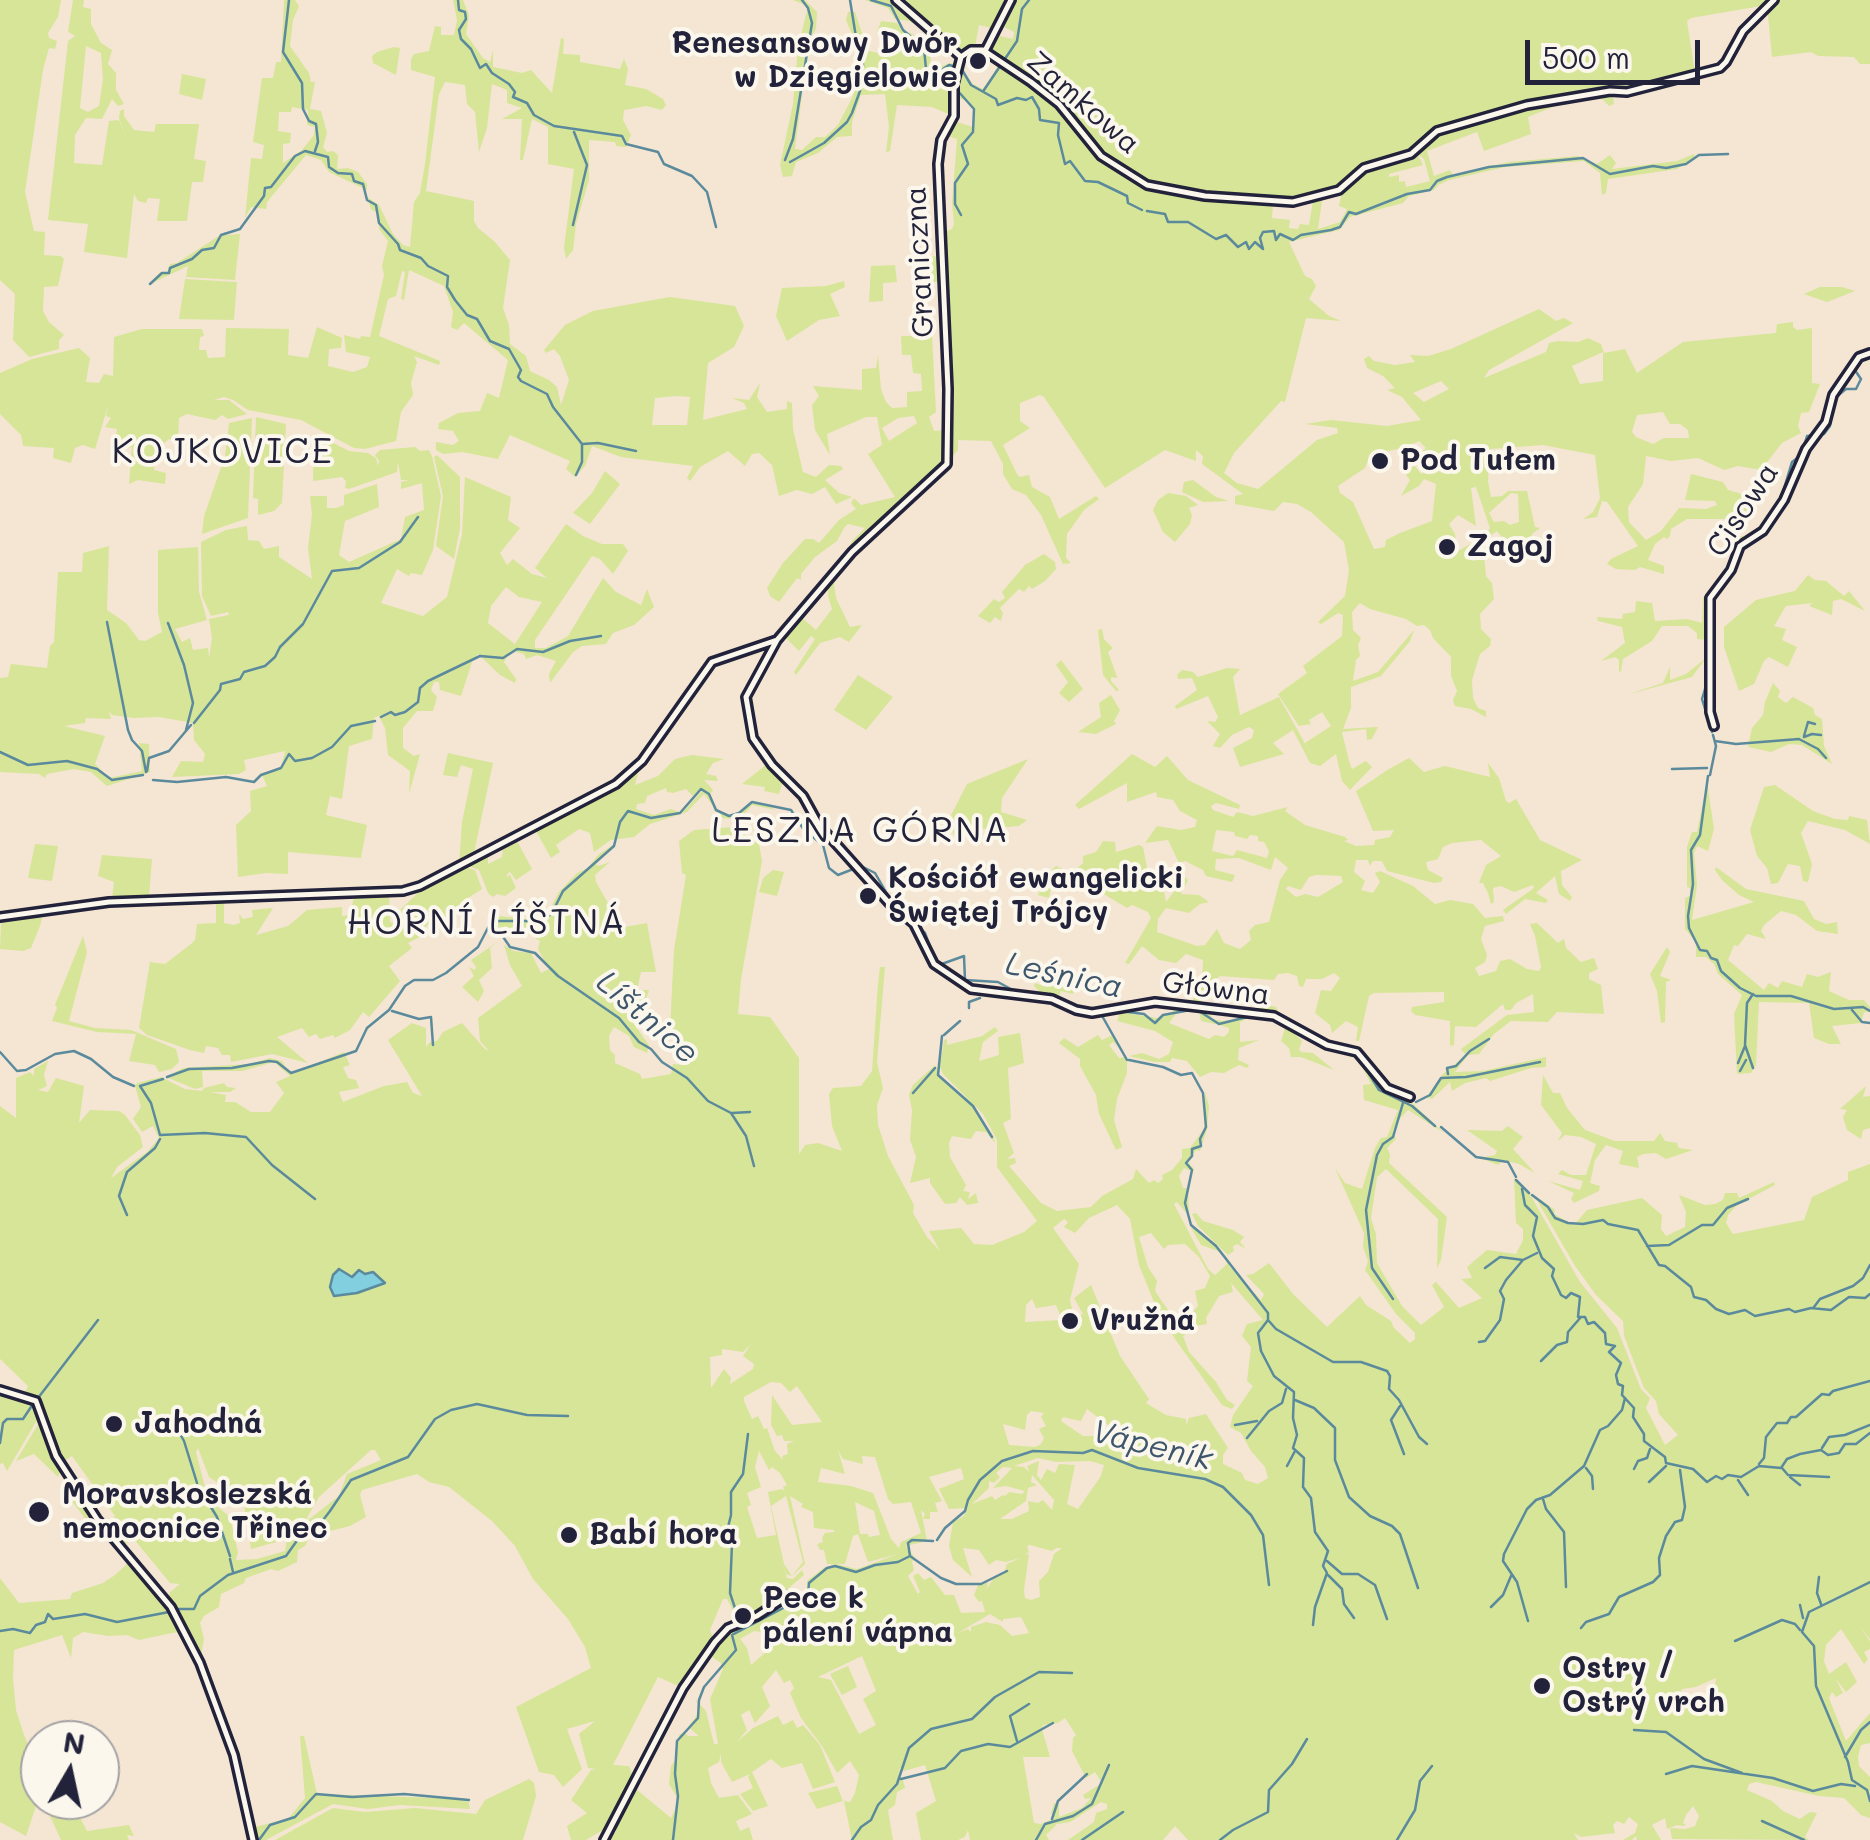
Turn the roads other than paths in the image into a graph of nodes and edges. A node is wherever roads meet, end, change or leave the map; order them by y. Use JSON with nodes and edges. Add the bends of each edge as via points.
{"nodes":[{"id":1,"x":896,"y":0,"type":"edge"},
{"id":2,"x":1011,"y":0,"type":"edge"},
{"id":3,"x":1774,"y":0,"type":"edge"},
{"id":4,"x":986,"y":52,"type":"junction"},
{"id":5,"x":961,"y":56,"type":"junction"},
{"id":6,"x":1870,"y":353,"type":"edge"},
{"id":7,"x":948,"y":456,"type":"joint"},
{"id":8,"x":777,"y":640,"type":"junction"},
{"id":9,"x":1714,"y":726,"type":"dead end"},
{"id":10,"x":0,"y":918,"type":"edge"},
{"id":11,"x":1410,"y":1097,"type":"dead end"},
{"id":12,"x":0,"y":1390,"type":"edge"},
{"id":13,"x":789,"y":1596,"type":"dead end"},
{"id":14,"x":254,"y":1840,"type":"edge"},
{"id":15,"x":604,"y":1840,"type":"edge"}],
"edges":[{"from":1,"to":5,"type":"street"},
{"from":2,"to":4,"type":"street"},
{"from":3,"to":4,"type":"street","name":"Zamkowa","via":[[1720,68],[1627,92],[1528,105],[1437,132],[1411,154],[1360,170],[1339,190],[1292,202],[1153,186],[1101,156],[1052,97]]},
{"from":4,"to":5,"type":"street","name":"Zamkowa"},
{"from":5,"to":7,"type":"street","name":"Graniczna","via":[[954,116],[938,164]]},
{"from":6,"to":9,"type":"street","name":"Cisowa","via":[[1859,356],[1833,396],[1784,500],[1762,531],[1740,546],[1710,598]]},
{"from":7,"to":8,"type":"street","name":"Główna","via":[[943,470],[852,552]]},
{"from":8,"to":10,"type":"street","via":[[716,660],[624,778],[420,886],[109,902]]},
{"from":8,"to":11,"type":"street","name":"Główna","via":[[746,697],[753,738],[819,825],[914,924],[934,964],[972,989],[1052,999],[1092,1013],[1167,1003],[1280,1019],[1327,1046],[1358,1052],[1387,1088]]},
{"from":12,"to":14,"type":"street","via":[[36,1402],[56,1456],[97,1520],[171,1608],[200,1662],[234,1755]]},
{"from":13,"to":15,"type":"street","via":[[723,1632],[687,1680]]}]}
